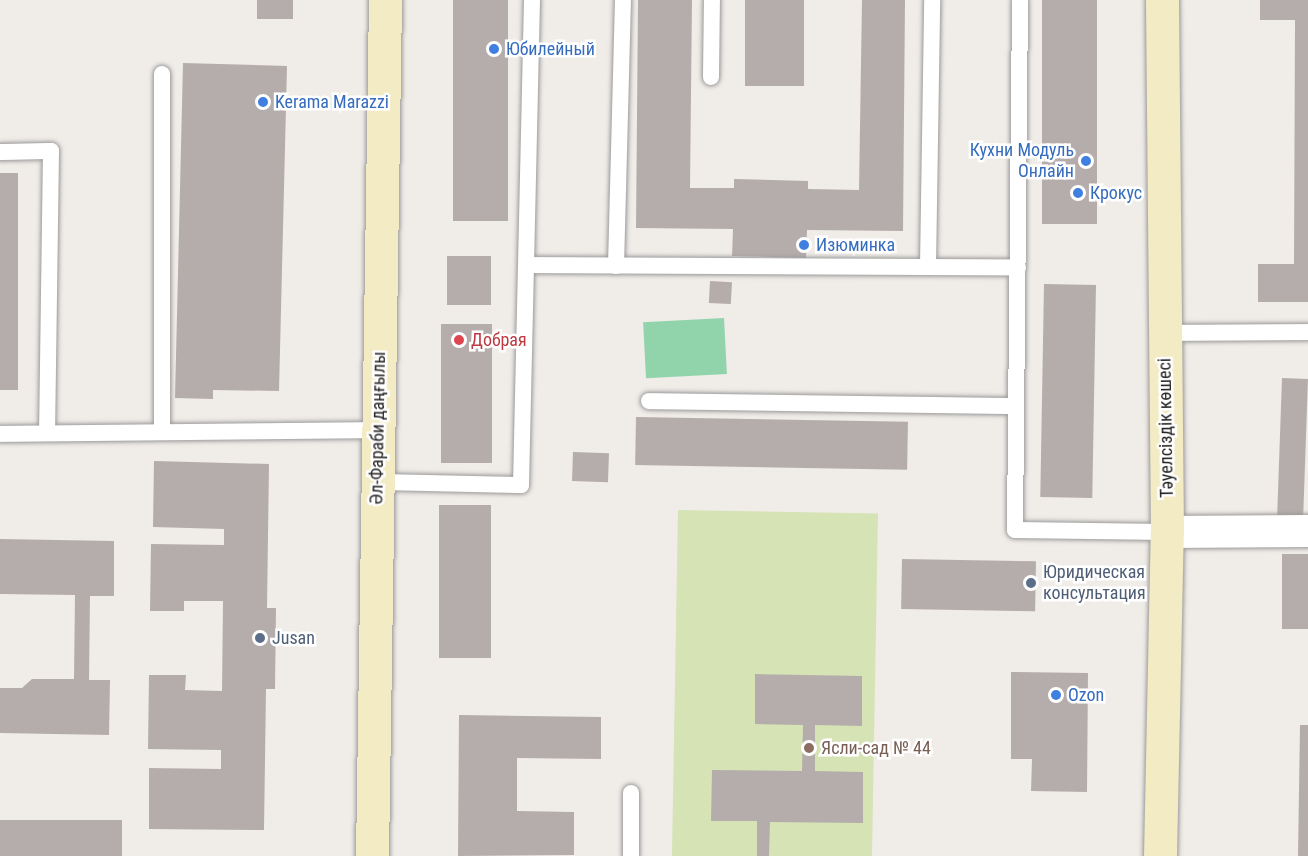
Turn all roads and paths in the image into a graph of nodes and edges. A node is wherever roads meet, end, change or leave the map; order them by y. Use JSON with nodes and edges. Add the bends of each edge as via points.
{"nodes":[{"id":1,"x":385,"y":0,"type":"edge"},
{"id":2,"x":532,"y":0,"type":"edge"},
{"id":3,"x":623,"y":0,"type":"edge"},
{"id":4,"x":712,"y":0,"type":"edge"},
{"id":5,"x":932,"y":0,"type":"edge"},
{"id":6,"x":1020,"y":0,"type":"edge"},
{"id":7,"x":1162,"y":0,"type":"edge"},
{"id":8,"x":162,"y":74,"type":"dead end"},
{"id":9,"x":711,"y":77,"type":"dead end"},
{"id":10,"x":0,"y":152,"type":"edge"},
{"id":11,"x":526,"y":265,"type":"junction"},
{"id":12,"x":616,"y":266,"type":"junction"},
{"id":13,"x":928,"y":267,"type":"junction"},
{"id":14,"x":1017,"y":268,"type":"junction"},
{"id":15,"x":1308,"y":332,"type":"edge"},
{"id":16,"x":1165,"y":333,"type":"junction"},
{"id":17,"x":649,"y":401,"type":"dead end"},
{"id":18,"x":1016,"y":406,"type":"junction"},
{"id":19,"x":162,"y":429,"type":"junction"},
{"id":20,"x":378,"y":430,"type":"junction"},
{"id":21,"x":47,"y":433,"type":"junction"},
{"id":22,"x":0,"y":434,"type":"edge"},
{"id":23,"x":377,"y":482,"type":"junction"},
{"id":24,"x":1308,"y":531,"type":"edge"},
{"id":25,"x":1167,"y":532,"type":"junction"},
{"id":26,"x":631,"y":793,"type":"dead end"},
{"id":27,"x":372,"y":856,"type":"edge"},
{"id":28,"x":631,"y":856,"type":"edge"},
{"id":29,"x":1160,"y":856,"type":"edge"}],
"edges":[{"from":1,"to":20,"type":"main road","name":"Әл-Фараби даңғылы"},
{"from":2,"to":11,"type":"lane"},
{"from":3,"to":12,"type":"lane"},
{"from":4,"to":9,"type":"lane"},
{"from":5,"to":13,"type":"lane"},
{"from":6,"to":14,"type":"lane"},
{"from":7,"to":16,"type":"main road","name":"Тәуелсіздік көшесі"},
{"from":8,"to":19,"type":"lane"},
{"from":10,"to":21,"type":"lane","via":[[51,151]]},
{"from":11,"to":12,"type":"lane"},
{"from":11,"to":23,"type":"lane","via":[[521,485]]},
{"from":12,"to":13,"type":"lane"},
{"from":13,"to":14,"type":"lane"},
{"from":14,"to":18,"type":"lane"},
{"from":15,"to":16,"type":"lane"},
{"from":16,"to":25,"type":"main road","name":"Тәуелсіздік көшесі"},
{"from":17,"to":18,"type":"lane"},
{"from":18,"to":25,"type":"lane","via":[[1015,530]]},
{"from":19,"to":20,"type":"lane"},
{"from":19,"to":21,"type":"lane"},
{"from":20,"to":23,"type":"main road","name":"Әл-Фараби даңғылы"},
{"from":21,"to":22,"type":"lane"},
{"from":23,"to":27,"type":"main road","name":"Әл-Фараби даңғылы"},
{"from":24,"to":25,"type":"street"},
{"from":25,"to":29,"type":"main road","name":"Тәуелсіздік көшесі"},
{"from":26,"to":28,"type":"lane"}]}
